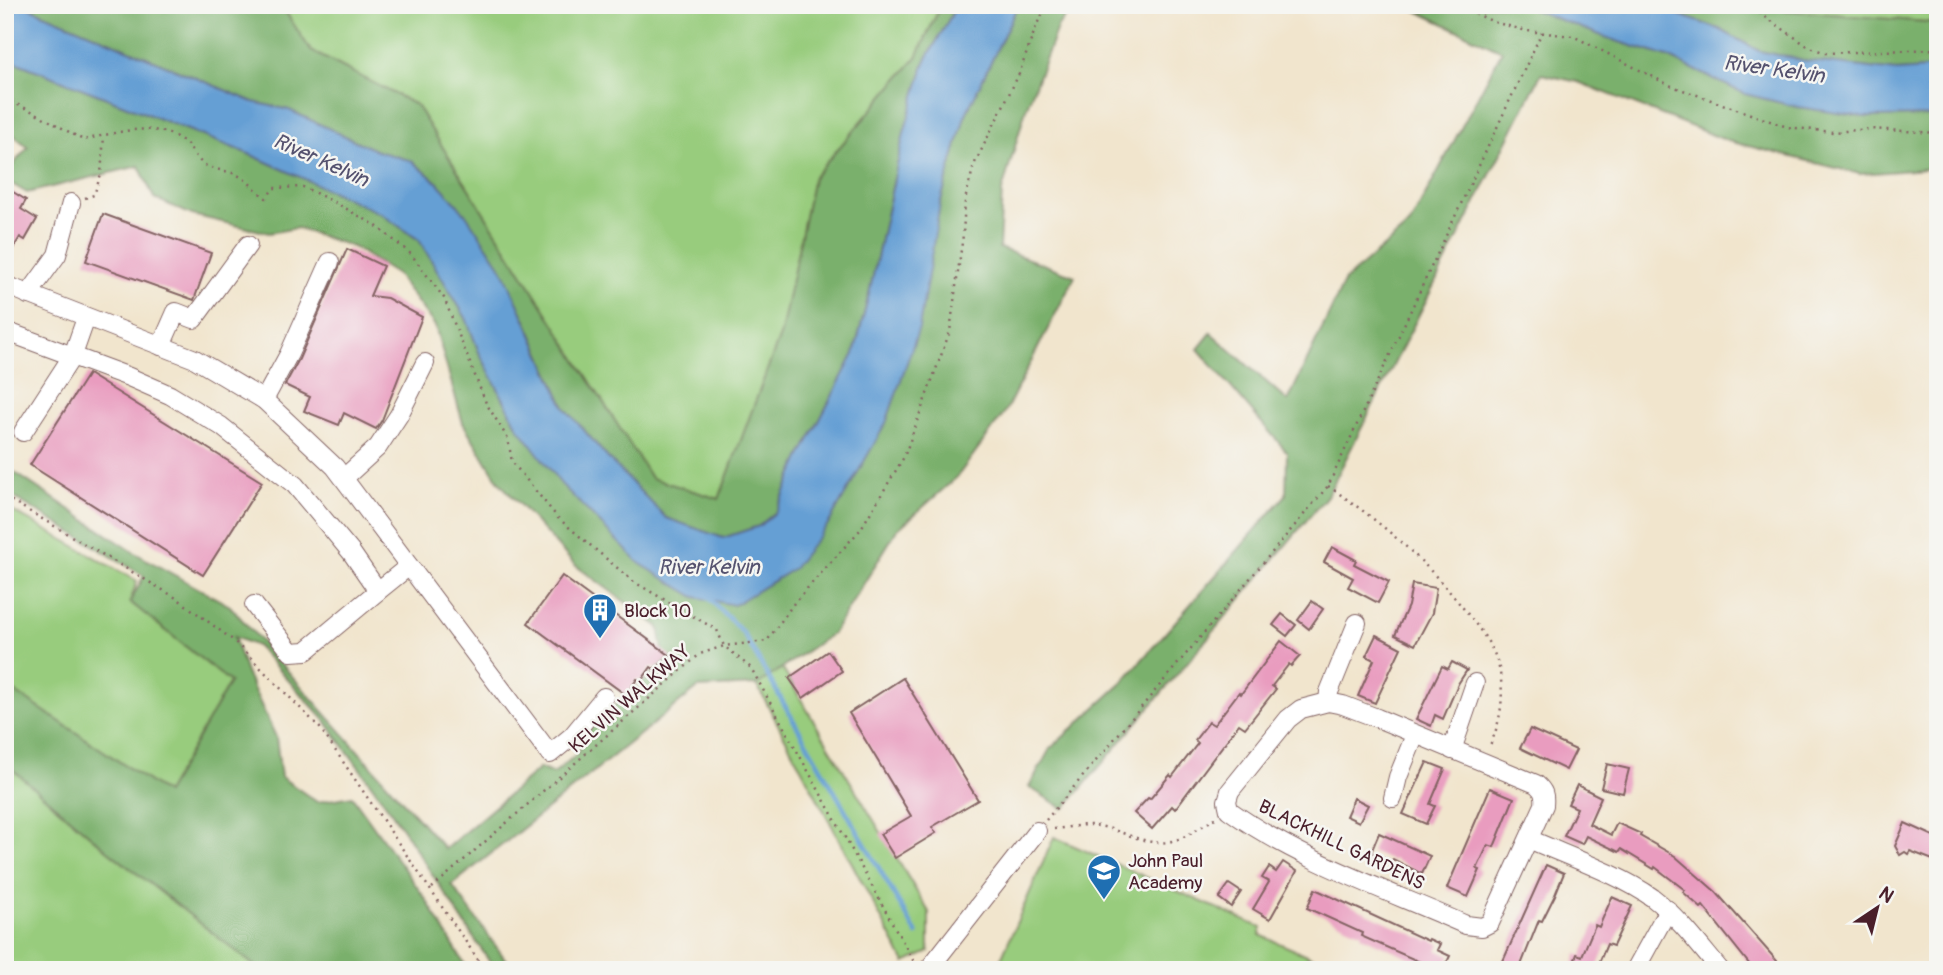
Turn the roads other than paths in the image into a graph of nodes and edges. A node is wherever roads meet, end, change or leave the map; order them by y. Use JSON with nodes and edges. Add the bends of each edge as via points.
{"nodes":[{"id":1,"x":71,"y":203,"type":"road end"},
{"id":2,"x":248,"y":245,"type":"dead end"},
{"id":3,"x":330,"y":262,"type":"dead end"},
{"id":4,"x":5,"y":285,"type":"edge"},
{"id":5,"x":28,"y":295,"type":"junction"},
{"id":6,"x":86,"y":317,"type":"junction"},
{"id":7,"x":5,"y":331,"type":"edge"},
{"id":8,"x":161,"y":346,"type":"junction"},
{"id":9,"x":73,"y":355,"type":"junction"},
{"id":10,"x":425,"y":363,"type":"dead end"},
{"id":11,"x":264,"y":400,"type":"junction"},
{"id":12,"x":23,"y":432,"type":"dead end"},
{"id":13,"x":344,"y":478,"type":"junction"},
{"id":14,"x":409,"y":566,"type":"junction"},
{"id":15,"x":378,"y":591,"type":"junction"},
{"id":16,"x":254,"y":605,"type":"dead end"},
{"id":17,"x":1357,"y":623,"type":"dead end"},
{"id":18,"x":1475,"y":683,"type":"dead end"},
{"id":19,"x":604,"y":697,"type":"dead end"},
{"id":20,"x":1328,"y":702,"type":"junction"},
{"id":21,"x":1415,"y":735,"type":"junction"},
{"id":22,"x":1452,"y":750,"type":"junction"},
{"id":23,"x":1393,"y":798,"type":"dead end"},
{"id":24,"x":1037,"y":831,"type":"road end"},
{"id":25,"x":1529,"y":839,"type":"junction"},
{"id":26,"x":1668,"y":910,"type":"junction"},
{"id":27,"x":928,"y":970,"type":"edge"},
{"id":28,"x":1635,"y":970,"type":"edge"},
{"id":29,"x":1720,"y":970,"type":"edge"}],
"edges":[{"from":1,"to":5,"type":"street","via":[[57,255]]},
{"from":2,"to":8,"type":"street","via":[[194,319],[176,312]]},
{"from":3,"to":11,"type":"street"},
{"from":4,"to":5,"type":"street"},
{"from":5,"to":6,"type":"street"},
{"from":6,"to":8,"type":"street"},
{"from":6,"to":9,"type":"street"},
{"from":7,"to":9,"type":"street"},
{"from":8,"to":11,"type":"street","via":[[195,359]]},
{"from":9,"to":12,"type":"street"},
{"from":9,"to":15,"type":"street","via":[[170,395],[221,426],[295,485]]},
{"from":10,"to":13,"type":"street","via":[[378,447]]},
{"from":11,"to":13,"type":"street"},
{"from":13,"to":14,"type":"street"},
{"from":14,"to":15,"type":"street"},
{"from":14,"to":19,"type":"street","via":[[550,754],[572,736]]},
{"from":15,"to":16,"type":"street","via":[[306,651],[292,652]]},
{"from":17,"to":20,"type":"street"},
{"from":18,"to":22,"type":"street"},
{"from":20,"to":21,"type":"street","name":"BLACKHILL GARDENS"},
{"from":20,"to":25,"type":"street","name":"BLACKHILL GARDENS","via":[[1301,709],[1276,731],[1230,791],[1229,810],[1314,858],[1473,927],[1490,923]]},
{"from":21,"to":22,"type":"street","name":"BLACKHILL GARDENS"},
{"from":21,"to":23,"type":"street"},
{"from":22,"to":25,"type":"street","name":"BLACKHILL GARDENS","via":[[1542,789],[1544,805]]},
{"from":24,"to":27,"type":"street"},
{"from":25,"to":26,"type":"street","via":[[1629,884]]},
{"from":26,"to":28,"type":"street"},
{"from":26,"to":29,"type":"street"}]}
